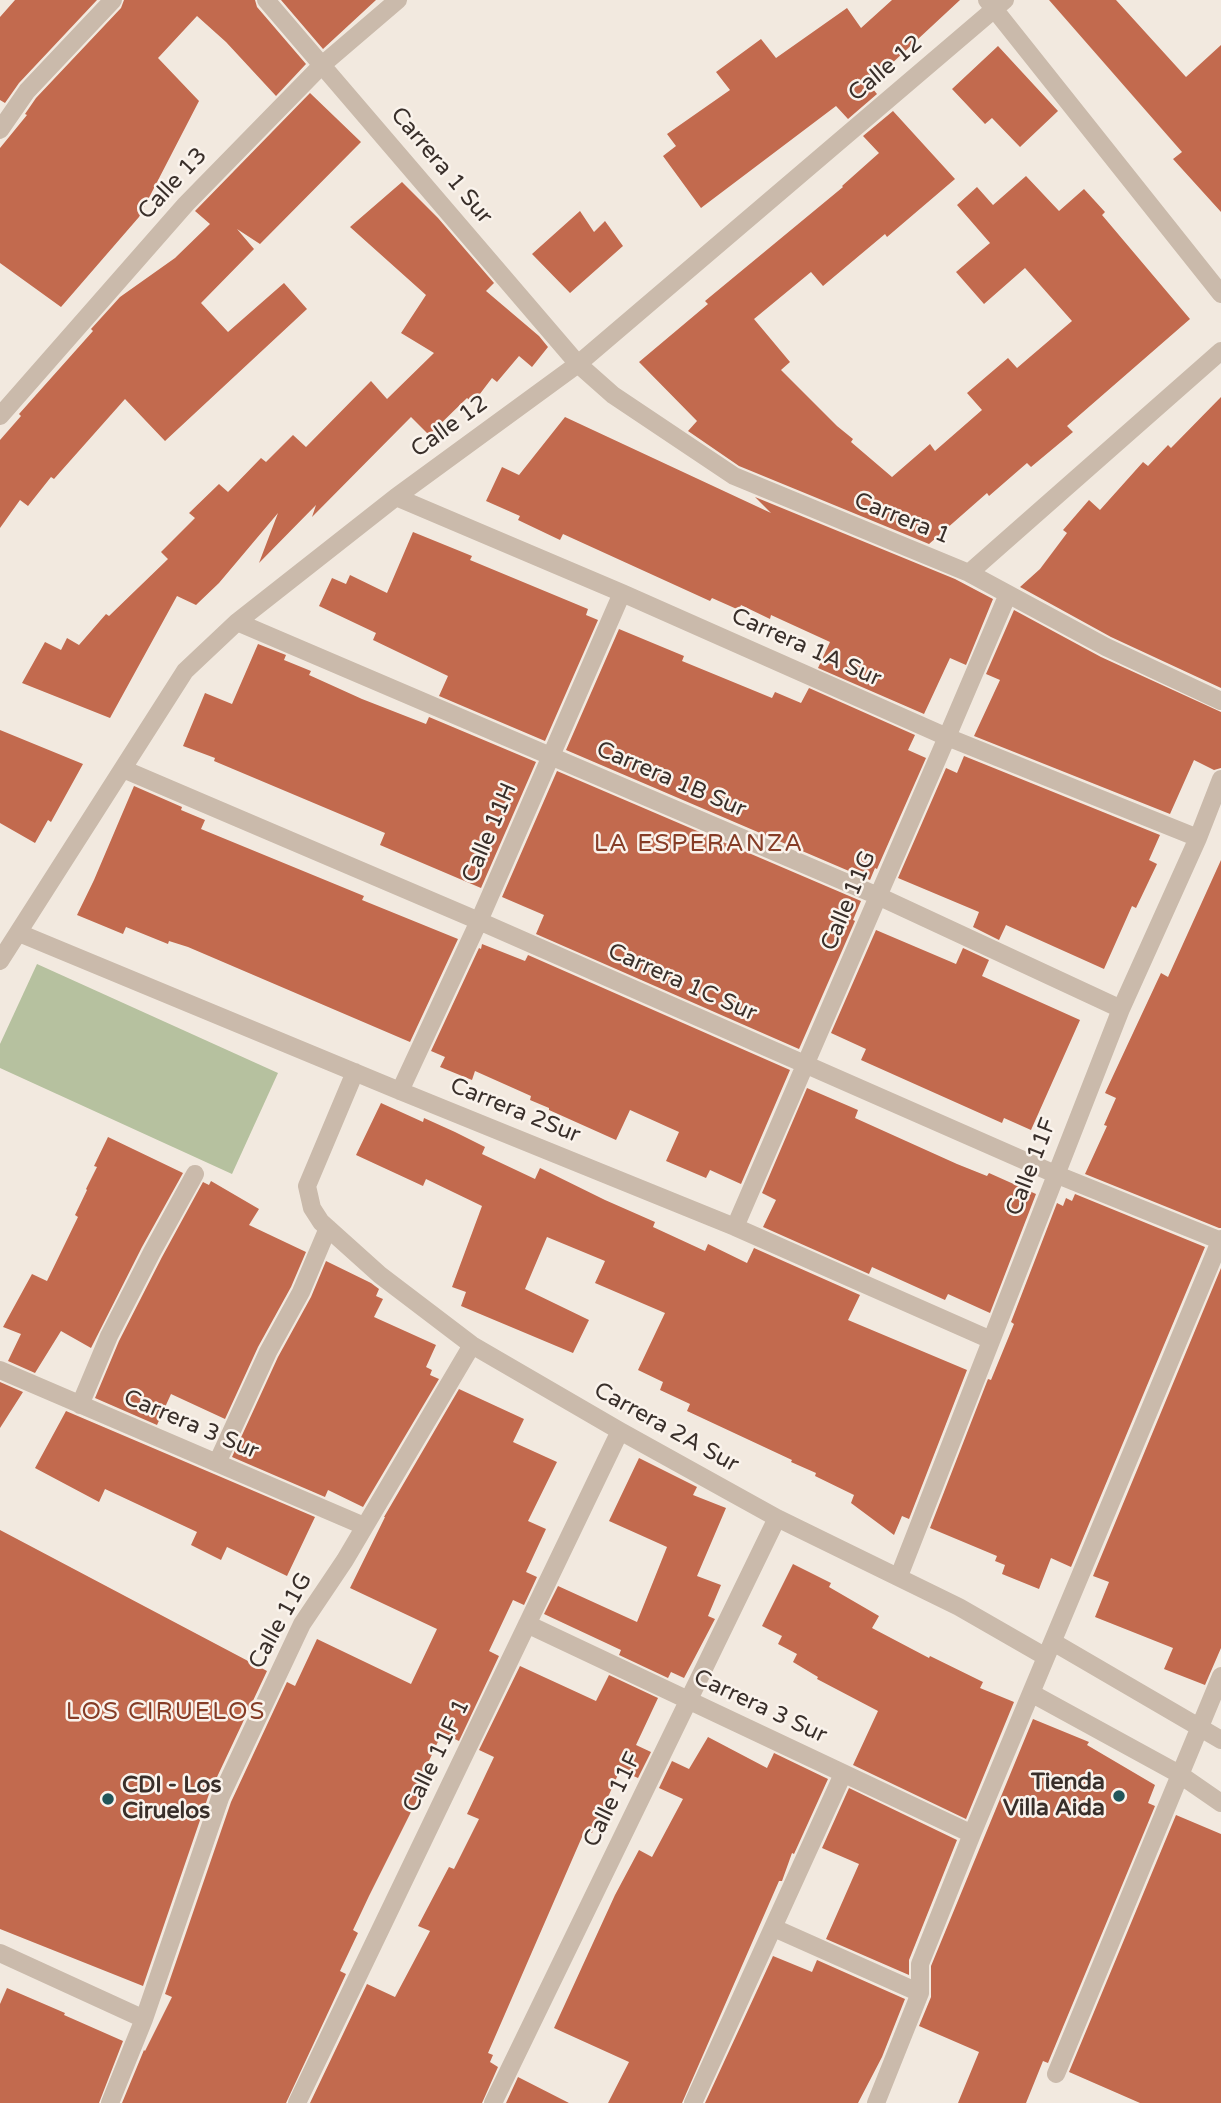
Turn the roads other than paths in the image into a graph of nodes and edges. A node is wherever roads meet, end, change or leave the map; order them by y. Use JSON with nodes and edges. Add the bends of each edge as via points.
{"nodes":[{"id":1,"x":113,"y":0,"type":"edge"},
{"id":2,"x":266,"y":0,"type":"edge"},
{"id":3,"x":398,"y":0,"type":"edge"},
{"id":4,"x":996,"y":3,"type":"edge"},
{"id":5,"x":323,"y":65,"type":"junction"},
{"id":6,"x":0,"y":130,"type":"edge"},
{"id":7,"x":1221,"y":294,"type":"edge"},
{"id":8,"x":1221,"y":351,"type":"edge"},
{"id":9,"x":578,"y":364,"type":"junction"},
{"id":10,"x":0,"y":416,"type":"edge"},
{"id":11,"x":396,"y":497,"type":"junction"},
{"id":12,"x":969,"y":573,"type":"junction"},
{"id":13,"x":622,"y":593,"type":"junction"},
{"id":14,"x":1007,"y":594,"type":"junction"},
{"id":15,"x":237,"y":622,"type":"junction"},
{"id":16,"x":1221,"y":701,"type":"edge"},
{"id":17,"x":947,"y":737,"type":"junction"},
{"id":18,"x":550,"y":755,"type":"junction"},
{"id":19,"x":123,"y":769,"type":"junction"},
{"id":20,"x":1221,"y":779,"type":"edge"},
{"id":21,"x":1198,"y":838,"type":"junction"},
{"id":22,"x":878,"y":896,"type":"junction"},
{"id":23,"x":479,"y":921,"type":"junction"},
{"id":24,"x":19,"y":933,"type":"junction"},
{"id":25,"x":0,"y":961,"type":"edge"},
{"id":26,"x":1121,"y":1009,"type":"junction"},
{"id":27,"x":806,"y":1065,"type":"junction"},
{"id":28,"x":355,"y":1072,"type":"junction"},
{"id":29,"x":400,"y":1091,"type":"junction"},
{"id":30,"x":195,"y":1174,"type":"dead end"},
{"id":31,"x":1055,"y":1174,"type":"junction"},
{"id":32,"x":735,"y":1227,"type":"junction"},
{"id":33,"x":328,"y":1228,"type":"junction"},
{"id":34,"x":1221,"y":1240,"type":"edge"},
{"id":35,"x":991,"y":1340,"type":"junction"},
{"id":36,"x":472,"y":1345,"type":"junction"},
{"id":37,"x":0,"y":1370,"type":"edge"},
{"id":38,"x":80,"y":1405,"type":"junction"},
{"id":39,"x":620,"y":1431,"type":"junction"},
{"id":40,"x":217,"y":1463,"type":"junction"},
{"id":41,"x":777,"y":1518,"type":"junction"},
{"id":42,"x":364,"y":1526,"type":"junction"},
{"id":43,"x":899,"y":1576,"type":"junction"},
{"id":44,"x":527,"y":1624,"type":"junction"},
{"id":45,"x":1050,"y":1650,"type":"junction"},
{"id":46,"x":1221,"y":1676,"type":"edge"},
{"id":47,"x":1031,"y":1693,"type":"junction"},
{"id":48,"x":689,"y":1700,"type":"junction"},
{"id":49,"x":1199,"y":1726,"type":"junction"},
{"id":50,"x":1221,"y":1740,"type":"edge"},
{"id":51,"x":843,"y":1774,"type":"junction"},
{"id":52,"x":1179,"y":1774,"type":"junction"},
{"id":53,"x":1221,"y":1803,"type":"edge"},
{"id":54,"x":972,"y":1834,"type":"junction"},
{"id":55,"x":774,"y":1928,"type":"junction"},
{"id":56,"x":0,"y":1953,"type":"edge"},
{"id":57,"x":920,"y":1993,"type":"junction"},
{"id":58,"x":144,"y":2019,"type":"junction"},
{"id":59,"x":1056,"y":2074,"type":"dead end"},
{"id":60,"x":110,"y":2103,"type":"edge"},
{"id":61,"x":297,"y":2103,"type":"edge"},
{"id":62,"x":493,"y":2103,"type":"edge"},
{"id":63,"x":693,"y":2103,"type":"edge"},
{"id":64,"x":876,"y":2103,"type":"edge"}],
"edges":[{"from":1,"to":6,"type":"street","via":[[27,92]]},
{"from":2,"to":5,"type":"street","name":"Carrera 1 Sur"},
{"from":3,"to":5,"type":"street","name":"Calle 13"},
{"from":4,"to":7,"type":"street"},
{"from":4,"to":9,"type":"street","name":"Calle 12"},
{"from":5,"to":9,"type":"street","name":"Carrera 1 Sur"},
{"from":5,"to":10,"type":"street","name":"Calle 13","via":[[186,204]]},
{"from":8,"to":12,"type":"street"},
{"from":9,"to":11,"type":"street","name":"Calle 12"},
{"from":9,"to":12,"type":"street","name":"Carrera 1","via":[[613,395],[734,476]]},
{"from":11,"to":13,"type":"street","name":"Carrera 1A Sur"},
{"from":11,"to":15,"type":"street","name":"Calle 12"},
{"from":12,"to":14,"type":"street","name":"Carrera 1"},
{"from":13,"to":17,"type":"street","name":"Carrera 1A Sur"},
{"from":13,"to":18,"type":"street","name":"Calle 11H"},
{"from":14,"to":16,"type":"street","name":"Carrera 1"},
{"from":14,"to":17,"type":"street","name":"Calle 11G"},
{"from":15,"to":18,"type":"street","name":"Carrera 1B Sur"},
{"from":15,"to":19,"type":"street","name":"Calle 12","via":[[185,671]]},
{"from":17,"to":21,"type":"street","name":"Carrera 1A Sur"},
{"from":17,"to":22,"type":"street","name":"Calle 11G"},
{"from":18,"to":22,"type":"street","name":"Carrera 1B Sur"},
{"from":18,"to":23,"type":"street","name":"Calle 11H"},
{"from":19,"to":23,"type":"street","name":"Carrera 1C Sur"},
{"from":19,"to":24,"type":"street","name":"Calle 12"},
{"from":20,"to":21,"type":"street","name":"Calle 11F"},
{"from":21,"to":26,"type":"street","name":"Calle 11F"},
{"from":22,"to":26,"type":"street","name":"Carrera 1B Sur"},
{"from":22,"to":27,"type":"street","name":"Calle 11G"},
{"from":23,"to":27,"type":"street","name":"Carrera 1C Sur"},
{"from":23,"to":29,"type":"street","name":"Calle 11H"},
{"from":24,"to":25,"type":"street","name":"Calle 12"},
{"from":24,"to":28,"type":"street","name":"Carrera 2Sur"},
{"from":26,"to":31,"type":"street","name":"Calle 11F"},
{"from":27,"to":31,"type":"street","name":"Carrera 1C Sur"},
{"from":27,"to":32,"type":"street","name":"Calle 11G"},
{"from":28,"to":29,"type":"street","name":"Carrera 2Sur"},
{"from":28,"to":33,"type":"street","name":"Carrera 2A Sur","via":[[307,1186],[313,1208]]},
{"from":29,"to":32,"type":"street","name":"Carrera 2Sur"},
{"from":30,"to":38,"type":"street","via":[[109,1336]]},
{"from":31,"to":34,"type":"street","name":"Carrera 1C Sur"},
{"from":31,"to":35,"type":"street","name":"Calle 11F"},
{"from":32,"to":35,"type":"street","name":"Carrera 2Sur"},
{"from":33,"to":36,"type":"street","name":"Carrera 2A Sur","via":[[380,1275]]},
{"from":33,"to":40,"type":"street"},
{"from":34,"to":45,"type":"street"},
{"from":35,"to":43,"type":"street","name":"Calle 11F"},
{"from":36,"to":39,"type":"street","name":"Carrera 2A Sur"},
{"from":36,"to":42,"type":"street","name":"Calle 11G"},
{"from":37,"to":38,"type":"street","name":"Carrera 3 Sur"},
{"from":38,"to":40,"type":"street","name":"Carrera 3 Sur"},
{"from":39,"to":41,"type":"street","name":"Carrera 2A Sur"},
{"from":39,"to":44,"type":"street","name":"Calle 11F 1"},
{"from":40,"to":42,"type":"street","name":"Carrera 3 Sur"},
{"from":41,"to":43,"type":"street","name":"Carrera 2A Sur"},
{"from":41,"to":48,"type":"street","name":"Calle 11F"},
{"from":42,"to":58,"type":"street","name":"Calle 11G","via":[[302,1624],[220,1798]]},
{"from":43,"to":45,"type":"street","name":"Carrera 2A Sur"},
{"from":44,"to":48,"type":"street","name":"Carrera 3 Sur"},
{"from":44,"to":61,"type":"street","name":"Calle 11F 1"},
{"from":45,"to":47,"type":"street"},
{"from":45,"to":49,"type":"street","name":"Carrera 2A Sur"},
{"from":46,"to":49,"type":"street"},
{"from":47,"to":52,"type":"street"},
{"from":47,"to":54,"type":"street"},
{"from":48,"to":51,"type":"street","name":"Carrera 3 Sur"},
{"from":48,"to":62,"type":"street","name":"Calle 11F"},
{"from":49,"to":50,"type":"street","name":"Carrera 2A Sur"},
{"from":49,"to":52,"type":"street"},
{"from":51,"to":54,"type":"street","name":"Carrera 3 Sur"},
{"from":51,"to":55,"type":"street"},
{"from":52,"to":53,"type":"street"},
{"from":52,"to":59,"type":"street"},
{"from":54,"to":57,"type":"street","via":[[920,1964]]},
{"from":55,"to":57,"type":"street"},
{"from":55,"to":63,"type":"street"},
{"from":56,"to":58,"type":"street"},
{"from":57,"to":64,"type":"street"},
{"from":58,"to":60,"type":"street","name":"Calle 11G"}]}
